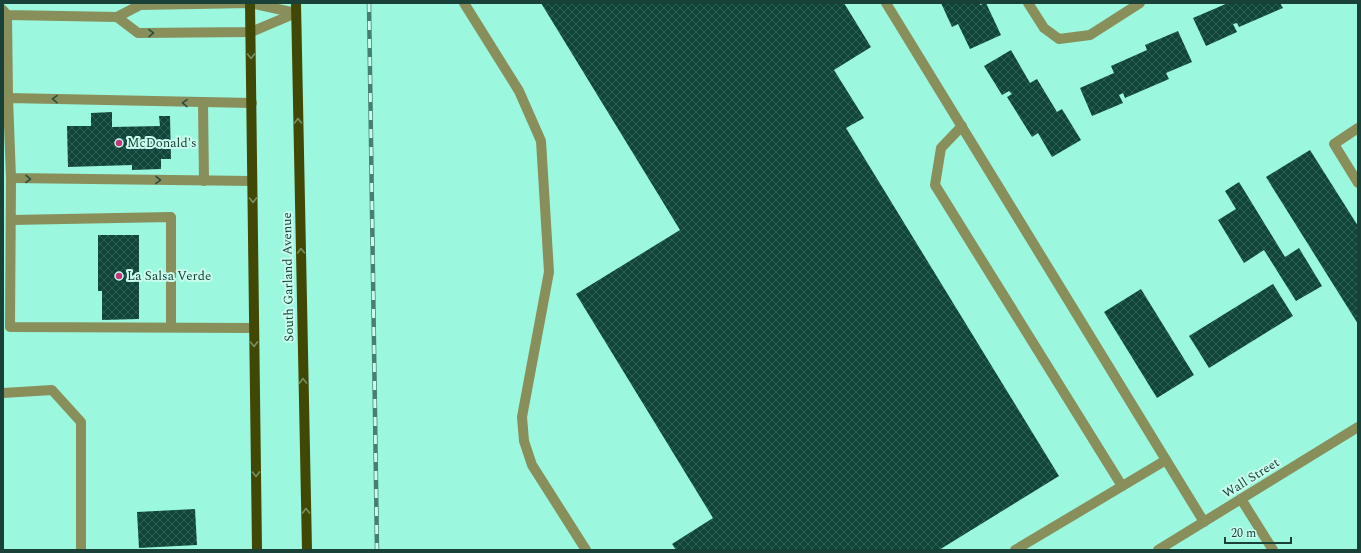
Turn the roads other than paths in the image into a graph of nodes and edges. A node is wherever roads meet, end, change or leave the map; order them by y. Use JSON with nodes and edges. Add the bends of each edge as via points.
{"nodes":[{"id":1,"x":250,"y":3,"type":"edge"},
{"id":2,"x":464,"y":3,"type":"edge"},
{"id":3,"x":886,"y":3,"type":"edge"},
{"id":4,"x":1028,"y":3,"type":"edge"},
{"id":5,"x":1140,"y":3,"type":"edge"},
{"id":6,"x":296,"y":8,"type":"edge"},
{"id":7,"x":5,"y":13,"type":"edge"},
{"id":8,"x":117,"y":17,"type":"junction"},
{"id":9,"x":251,"y":32,"type":"junction"},
{"id":10,"x":8,"y":98,"type":"junction"},
{"id":11,"x":203,"y":103,"type":"junction"},
{"id":12,"x":252,"y":104,"type":"junction"},
{"id":13,"x":962,"y":126,"type":"junction"},
{"id":14,"x":1358,"y":128,"type":"edge"},
{"id":15,"x":11,"y":178,"type":"junction"},
{"id":16,"x":204,"y":181,"type":"junction"},
{"id":17,"x":252,"y":181,"type":"junction"},
{"id":18,"x":1358,"y":183,"type":"edge"},
{"id":19,"x":11,"y":220,"type":"junction"},
{"id":20,"x":170,"y":328,"type":"junction"},
{"id":21,"x":254,"y":328,"type":"junction"},
{"id":22,"x":3,"y":393,"type":"edge"},
{"id":23,"x":1358,"y":427,"type":"edge"},
{"id":24,"x":1166,"y":460,"type":"junction"},
{"id":25,"x":1122,"y":486,"type":"junction"},
{"id":26,"x":1241,"y":499,"type":"junction"},
{"id":27,"x":1204,"y":522,"type":"junction"},
{"id":28,"x":81,"y":550,"type":"edge"},
{"id":29,"x":257,"y":550,"type":"edge"},
{"id":30,"x":307,"y":550,"type":"edge"},
{"id":31,"x":586,"y":550,"type":"edge"},
{"id":32,"x":1015,"y":550,"type":"edge"},
{"id":33,"x":1158,"y":550,"type":"edge"},
{"id":34,"x":1273,"y":550,"type":"edge"}],
"edges":[{"from":1,"to":6,"type":"street"},
{"from":1,"to":8,"type":"street","via":[[140,5]]},
{"from":1,"to":9,"type":"main road"},
{"from":2,"to":31,"type":"street","via":[[519,91],[541,141],[549,272],[522,418],[524,441],[532,465]]},
{"from":3,"to":13,"type":"street"},
{"from":4,"to":5,"type":"street","via":[[1044,28],[1058,39],[1090,35]]},
{"from":6,"to":9,"type":"street"},
{"from":30,"to":6,"type":"main road","name":"South Garland Avenue","one_way":true},
{"from":7,"to":8,"type":"street"},
{"from":7,"to":10,"type":"street"},
{"from":8,"to":9,"type":"street","one_way":true,"via":[[138,33]]},
{"from":9,"to":12,"type":"main road","one_way":true},
{"from":11,"to":10,"type":"street","one_way":true},
{"from":10,"to":15,"type":"street"},
{"from":11,"to":12,"type":"street"},
{"from":11,"to":16,"type":"street"},
{"from":12,"to":17,"type":"main road"},
{"from":13,"to":24,"type":"street"},
{"from":13,"to":25,"type":"street","via":[[941,148],[935,185]]},
{"from":14,"to":18,"type":"street","via":[[1334,144]]},
{"from":15,"to":16,"type":"street","one_way":true},
{"from":15,"to":19,"type":"street"},
{"from":16,"to":17,"type":"street"},
{"from":17,"to":21,"type":"main road","one_way":true},
{"from":19,"to":20,"type":"street","via":[[10,327]]},
{"from":19,"to":20,"type":"street","via":[[171,217]]},
{"from":20,"to":21,"type":"street"},
{"from":21,"to":29,"type":"main road","one_way":true},
{"from":22,"to":28,"type":"street","via":[[52,390],[81,422]]},
{"from":23,"to":26,"type":"street","name":"Wall Street"},
{"from":24,"to":25,"type":"street"},
{"from":24,"to":27,"type":"street"},
{"from":25,"to":32,"type":"street"},
{"from":26,"to":27,"type":"street","name":"Wall Street"},
{"from":26,"to":34,"type":"street"},
{"from":27,"to":33,"type":"street","name":"Wall Street"}]}
